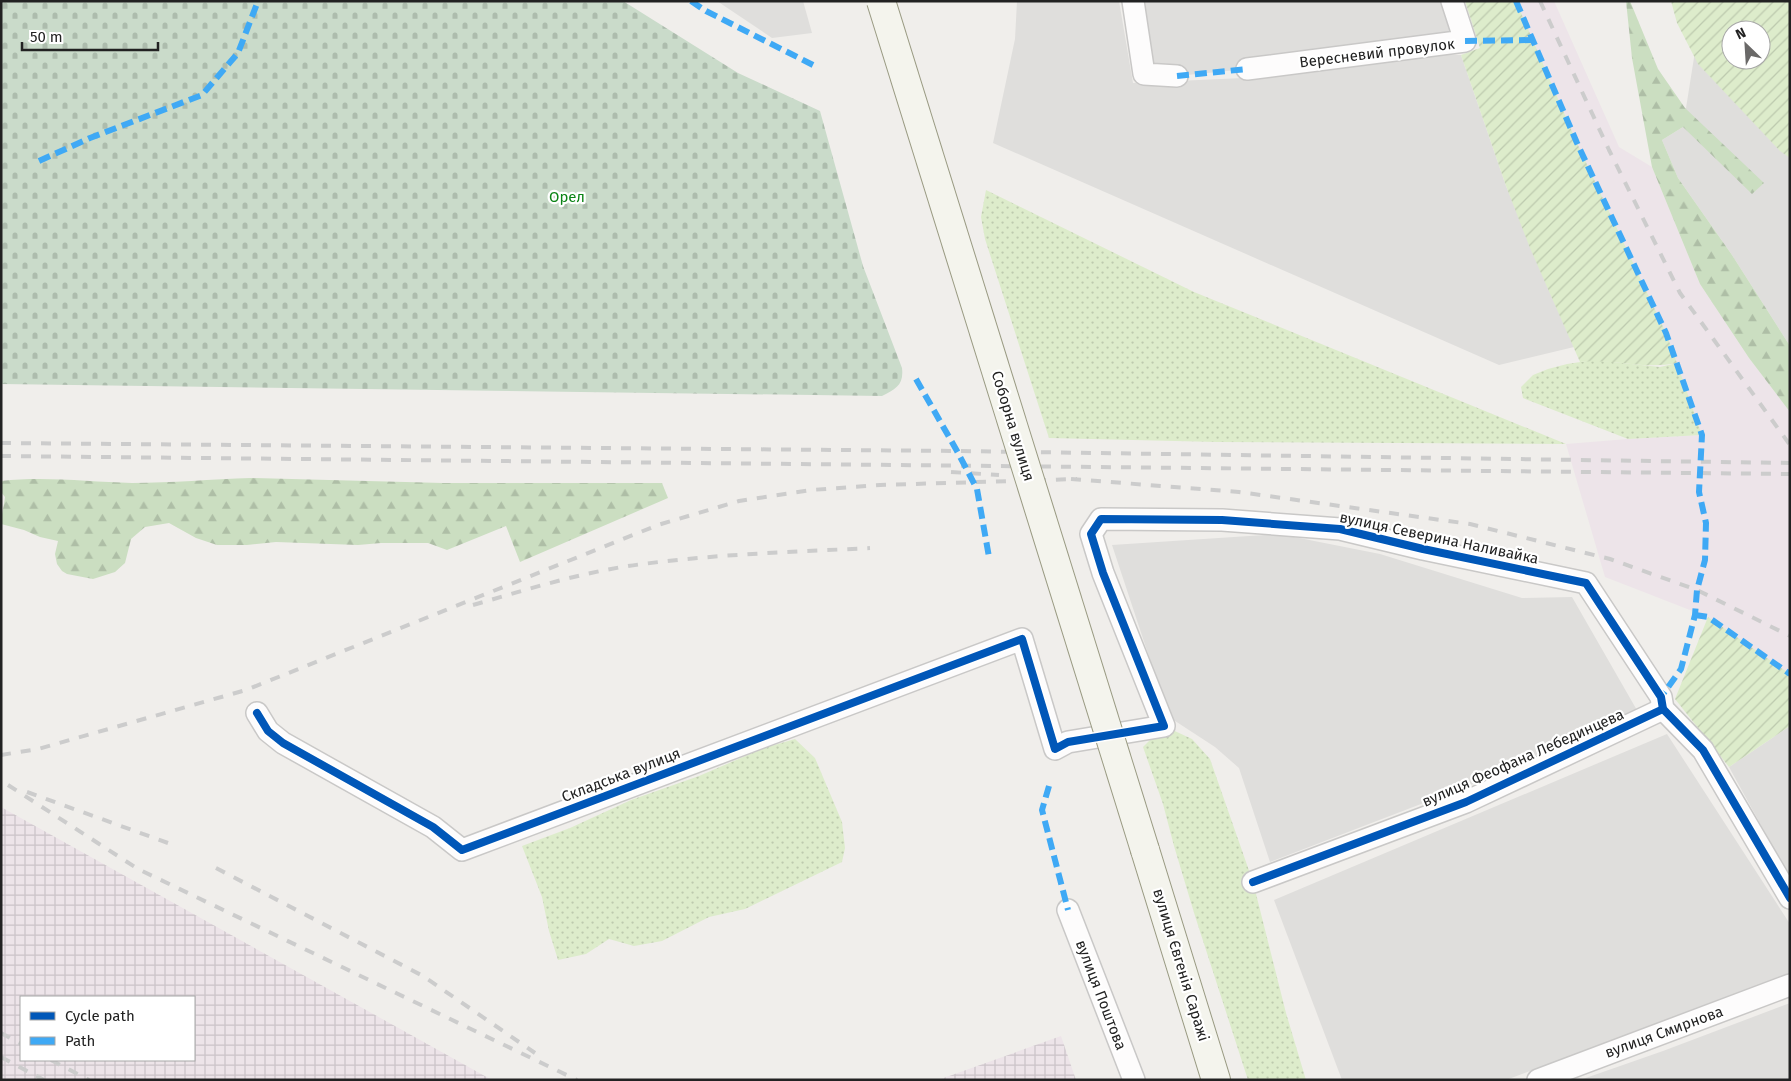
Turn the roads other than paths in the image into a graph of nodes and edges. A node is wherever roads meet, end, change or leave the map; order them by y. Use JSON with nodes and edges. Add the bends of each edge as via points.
{"nodes":[{"id":1,"x":881,"y":1,"type":"edge"},
{"id":2,"x":1132,"y":1,"type":"edge"},
{"id":3,"x":1452,"y":1,"type":"edge"},
{"id":4,"x":1247,"y":70,"type":"dead end"},
{"id":5,"x":1177,"y":76,"type":"dead end"},
{"id":6,"x":1663,"y":709,"type":"junction"},
{"id":7,"x":257,"y":713,"type":"dead end"},
{"id":8,"x":1164,"y":726,"type":"joint"},
{"id":9,"x":1146,"y":850,"type":"joint"},
{"id":10,"x":1253,"y":882,"type":"dead end"},
{"id":11,"x":1790,"y":898,"type":"edge"},
{"id":12,"x":1068,"y":910,"type":"dead end"},
{"id":13,"x":1790,"y":985,"type":"edge"},
{"id":14,"x":1134,"y":1080,"type":"edge"},
{"id":15,"x":1216,"y":1080,"type":"edge"},
{"id":16,"x":1538,"y":1080,"type":"edge"}],
"edges":[{"from":1,"to":9,"type":"main road","name":"Соборна вулиця","bridge":true},
{"from":2,"to":5,"type":"street","via":[[1144,74]]},
{"from":3,"to":4,"type":"street","name":"Вересневий провулок","via":[[1465,41]]},
{"from":6,"to":8,"type":"street","name":"вулиця Северина Наливайка","via":[[1661,697],[1586,583],[1340,529],[1222,520],[1101,519],[1091,534],[1103,573]]},
{"from":6,"to":10,"type":"street","name":"вулиця Феофана Лебединцева","via":[[1466,802]]},
{"from":6,"to":11,"type":"street","name":"вулиця Северина Наливайка","via":[[1703,750]]},
{"from":7,"to":8,"type":"street","name":"Складська вулиця","via":[[268,730],[283,743],[433,827],[462,850],[1022,639],[1055,748],[1068,742]]},
{"from":9,"to":15,"type":"main road","name":"вулиця Євгенія Саражі"},
{"from":12,"to":14,"type":"street","name":"вулиця Поштова"},
{"from":13,"to":16,"type":"street","name":"вулиця Смирнова"}]}
